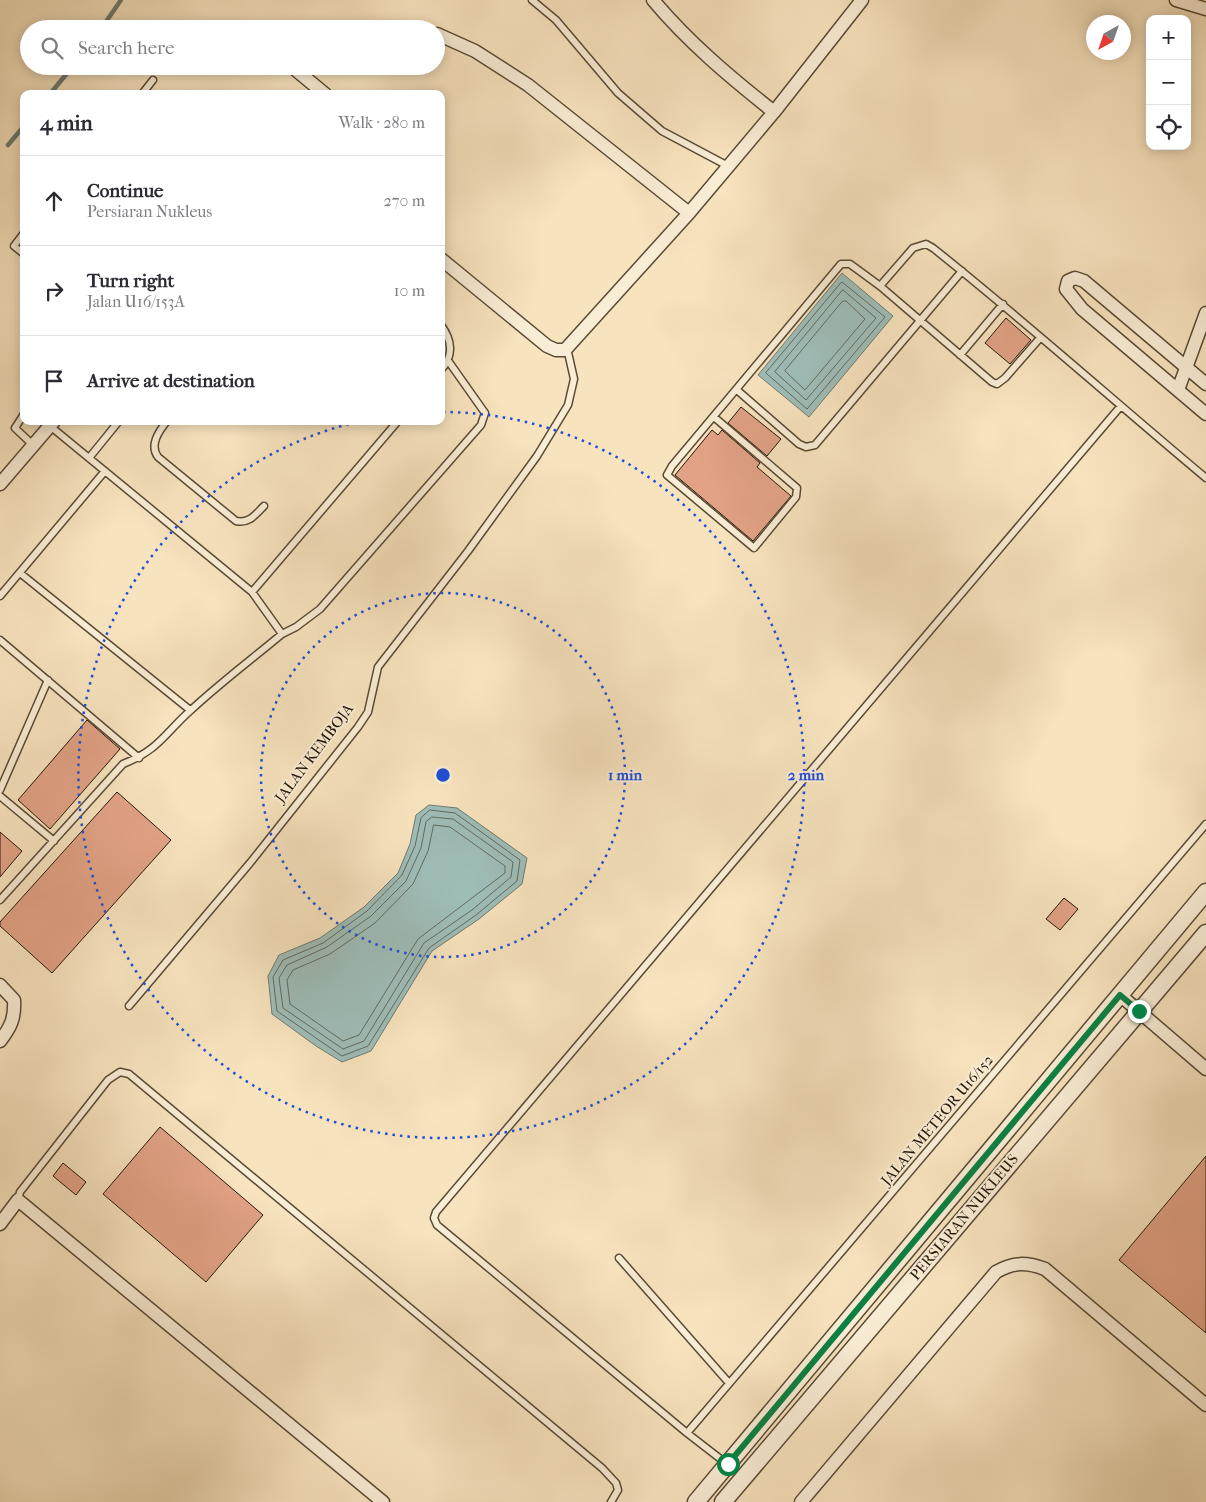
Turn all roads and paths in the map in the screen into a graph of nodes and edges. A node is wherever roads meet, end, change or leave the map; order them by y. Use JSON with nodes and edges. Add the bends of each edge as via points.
{"nodes":[{"id":1,"x":532,"y":0,"type":"edge"},
{"id":2,"x":653,"y":0,"type":"edge"},
{"id":3,"x":862,"y":0,"type":"edge"},
{"id":4,"x":1176,"y":0,"type":"edge"},
{"id":5,"x":1206,"y":9,"type":"edge"},
{"id":6,"x":445,"y":38,"type":"edge"},
{"id":7,"x":303,"y":75,"type":"edge"},
{"id":8,"x":153,"y":80,"type":"dead end"},
{"id":9,"x":145,"y":90,"type":"edge"},
{"id":10,"x":320,"y":90,"type":"edge"},
{"id":11,"x":774,"y":112,"type":"junction"},
{"id":12,"x":728,"y":166,"type":"junction"},
{"id":13,"x":689,"y":213,"type":"junction"},
{"id":14,"x":20,"y":238,"type":"edge"},
{"id":15,"x":20,"y":251,"type":"edge"},
{"id":16,"x":445,"y":262,"type":"edge"},
{"id":17,"x":962,"y":271,"type":"junction"},
{"id":18,"x":880,"y":286,"type":"junction"},
{"id":19,"x":1003,"y":304,"type":"junction"},
{"id":20,"x":1206,"y":314,"type":"edge"},
{"id":21,"x":919,"y":321,"type":"junction"},
{"id":22,"x":445,"y":330,"type":"edge"},
{"id":23,"x":1040,"y":338,"type":"junction"},
{"id":24,"x":1202,"y":342,"type":"edge"},
{"id":25,"x":568,"y":348,"type":"junction"},
{"id":26,"x":960,"y":355,"type":"junction"},
{"id":27,"x":449,"y":362,"type":"junction"},
{"id":28,"x":445,"y":366,"type":"edge"},
{"id":29,"x":1186,"y":368,"type":"junction"},
{"id":30,"x":1206,"y":384,"type":"edge"},
{"id":31,"x":737,"y":390,"type":"junction"},
{"id":32,"x":1178,"y":390,"type":"junction"},
{"id":33,"x":1120,"y":407,"type":"junction"},
{"id":34,"x":1206,"y":414,"type":"edge"},
{"id":35,"x":714,"y":417,"type":"junction"},
{"id":36,"x":20,"y":420,"type":"edge"},
{"id":37,"x":51,"y":425,"type":"edge"},
{"id":38,"x":53,"y":425,"type":"edge"},
{"id":39,"x":117,"y":425,"type":"edge"},
{"id":40,"x":164,"y":425,"type":"edge"},
{"id":41,"x":395,"y":425,"type":"edge"},
{"id":42,"x":33,"y":445,"type":"junction"},
{"id":43,"x":89,"y":458,"type":"junction"},
{"id":44,"x":105,"y":471,"type":"junction"},
{"id":45,"x":1206,"y":478,"type":"edge"},
{"id":46,"x":0,"y":484,"type":"edge"},
{"id":47,"x":264,"y":506,"type":"dead end"},
{"id":48,"x":20,"y":573,"type":"junction"},
{"id":49,"x":252,"y":592,"type":"junction"},
{"id":50,"x":0,"y":596,"type":"edge"},
{"id":51,"x":282,"y":634,"type":"junction"},
{"id":52,"x":0,"y":640,"type":"edge"},
{"id":53,"x":48,"y":680,"type":"junction"},
{"id":54,"x":190,"y":710,"type":"junction"},
{"id":55,"x":139,"y":758,"type":"junction"},
{"id":56,"x":0,"y":790,"type":"edge"},
{"id":57,"x":0,"y":796,"type":"edge"},
{"id":58,"x":1206,"y":824,"type":"edge"},
{"id":59,"x":54,"y":841,"type":"junction"},
{"id":60,"x":1206,"y":892,"type":"edge"},
{"id":61,"x":0,"y":900,"type":"edge"},
{"id":62,"x":1206,"y":933,"type":"edge"},
{"id":63,"x":0,"y":985,"type":"edge"},
{"id":64,"x":1120,"y":995,"type":"junction"},
{"id":65,"x":129,"y":1006,"type":"dead end"},
{"id":66,"x":1139,"y":1011,"type":"junction"},
{"id":67,"x":0,"y":1041,"type":"edge"},
{"id":68,"x":1206,"y":1069,"type":"edge"},
{"id":69,"x":18,"y":1200,"type":"junction"},
{"id":70,"x":0,"y":1224,"type":"edge"},
{"id":71,"x":619,"y":1258,"type":"dead end"},
{"id":72,"x":730,"y":1383,"type":"junction"},
{"id":73,"x":1206,"y":1405,"type":"edge"},
{"id":74,"x":687,"y":1433,"type":"junction"},
{"id":75,"x":728,"y":1464,"type":"junction"},
{"id":76,"x":383,"y":1502,"type":"edge"},
{"id":77,"x":611,"y":1502,"type":"edge"},
{"id":78,"x":696,"y":1502,"type":"edge"},
{"id":79,"x":723,"y":1502,"type":"edge"},
{"id":80,"x":802,"y":1502,"type":"edge"}],
"edges":[{"from":1,"to":12,"type":"lane","via":[[556,20],[618,93],[662,132]]},
{"from":2,"to":11,"type":"street","via":[[670,21]]},
{"from":3,"to":11,"type":"street"},
{"from":4,"to":5,"type":"street"},
{"from":6,"to":13,"type":"street","via":[[475,51],[528,85]]},
{"from":7,"to":10,"type":"street"},
{"from":8,"to":9,"type":"lane"},
{"from":11,"to":12,"type":"street"},
{"from":12,"to":13,"type":"street"},
{"from":13,"to":25,"type":"street"},
{"from":14,"to":15,"type":"lane","via":[[14,246]]},
{"from":16,"to":25,"type":"street","via":[[547,346],[556,350]]},
{"from":17,"to":18,"type":"lane","via":[[933,248],[919,245]]},
{"from":17,"to":19,"type":"lane"},
{"from":17,"to":21,"type":"lane"},
{"from":18,"to":21,"type":"lane"},
{"from":18,"to":31,"type":"lane","via":[[850,264],[841,264]]},
{"from":19,"to":23,"type":"lane"},
{"from":19,"to":26,"type":"lane"},
{"from":20,"to":24,"type":"street"},
{"from":21,"to":26,"type":"lane"},
{"from":21,"to":31,"type":"lane","via":[[812,447],[799,444]]},
{"from":22,"to":27,"type":"lane","via":[[451,348]]},
{"from":23,"to":26,"type":"lane","via":[[997,384]]},
{"from":23,"to":33,"type":"lane"},
{"from":24,"to":29,"type":"street"},
{"from":25,"to":65,"type":"lane","name":"JALAN KEMBOJA","via":[[574,379],[568,406],[537,456],[378,667],[368,712],[250,863]]},
{"from":27,"to":28,"type":"lane"},
{"from":27,"to":51,"type":"lane","via":[[485,413],[481,425],[320,609]]},
{"from":29,"to":30,"type":"street"},
{"from":29,"to":32,"type":"street"},
{"from":29,"to":32,"type":"street","via":[[1084,281],[1075,278],[1068,281],[1066,289],[1077,304]]},
{"from":31,"to":35,"type":"lane"},
{"from":32,"to":34,"type":"street"},
{"from":33,"to":45,"type":"lane"},
{"from":33,"to":74,"type":"lane","via":[[436,1212],[437,1225]]},
{"from":35,"to":35,"type":"lane","via":[[797,488],[796,497],[754,548],[667,475]]},
{"from":36,"to":42,"type":"lane","via":[[15,428]]},
{"from":37,"to":42,"type":"street"},
{"from":38,"to":43,"type":"lane"},
{"from":39,"to":43,"type":"lane"},
{"from":40,"to":47,"type":"lane","via":[[154,442],[154,452],[236,521],[244,523]]},
{"from":41,"to":49,"type":"lane"},
{"from":42,"to":46,"type":"street"},
{"from":43,"to":44,"type":"lane"},
{"from":44,"to":48,"type":"lane"},
{"from":44,"to":49,"type":"lane"},
{"from":48,"to":50,"type":"lane"},
{"from":48,"to":54,"type":"lane"},
{"from":49,"to":51,"type":"lane"},
{"from":51,"to":54,"type":"lane"},
{"from":52,"to":53,"type":"lane"},
{"from":53,"to":55,"type":"lane"},
{"from":53,"to":56,"type":"lane"},
{"from":54,"to":55,"type":"lane","via":[[154,748]]},
{"from":55,"to":59,"type":"lane","via":[[123,764]]},
{"from":57,"to":59,"type":"lane"},
{"from":58,"to":72,"type":"lane","name":"JALAN METEOR U16/152"},
{"from":59,"to":61,"type":"lane"},
{"from":60,"to":64,"type":"street","name":"PERSIARAN NUKLEUS"},
{"from":62,"to":66,"type":"street","name":"PERSIARAN NUKLEUS"},
{"from":63,"to":67,"type":"street","via":[[14,1000],[10,1028]]},
{"from":64,"to":66,"type":"street"},
{"from":64,"to":75,"type":"street","name":"PERSIARAN NUKLEUS"},
{"from":66,"to":68,"type":"street"},
{"from":66,"to":79,"type":"street","name":"PERSIARAN NUKLEUS"},
{"from":69,"to":70,"type":"street"},
{"from":69,"to":76,"type":"street"},
{"from":69,"to":77,"type":"lane","via":[[20,1192],[108,1080],[120,1072],[129,1074],[602,1468],[618,1490]]},
{"from":71,"to":72,"type":"lane"},
{"from":72,"to":74,"type":"lane","name":"JALAN METEOR U16/152"},
{"from":73,"to":80,"type":"street","via":[[1045,1269],[1031,1263],[1018,1263],[996,1272]]},
{"from":74,"to":75,"type":"lane"},
{"from":75,"to":78,"type":"street","name":"PERSIARAN NUKLEUS"}]}
